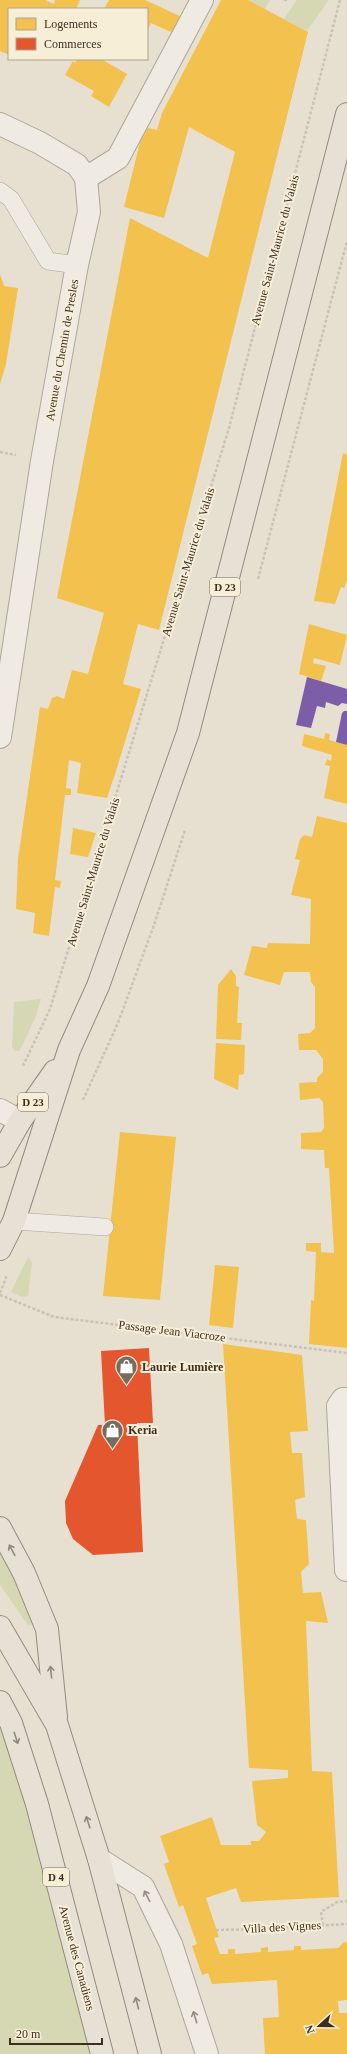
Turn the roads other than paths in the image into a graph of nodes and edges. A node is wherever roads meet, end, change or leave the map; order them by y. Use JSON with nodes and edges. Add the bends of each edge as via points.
{"nodes":[{"id":1,"x":202,"y":0,"type":"edge"},
{"id":2,"x":347,"y":114,"type":"edge"},
{"id":3,"x":0,"y":124,"type":"edge"},
{"id":4,"x":86,"y":178,"type":"junction"},
{"id":5,"x":0,"y":191,"type":"edge"},
{"id":6,"x":77,"y":265,"type":"junction"},
{"id":7,"x":4,"y":685,"type":"edge"},
{"id":8,"x":0,"y":737,"type":"edge"},
{"id":9,"x":69,"y":1050,"type":"junction"},
{"id":10,"x":0,"y":1110,"type":"edge"},
{"id":11,"x":20,"y":1121,"type":"junction"},
{"id":12,"x":0,"y":1156,"type":"edge"},
{"id":13,"x":7,"y":1219,"type":"edge"},
{"id":14,"x":105,"y":1227,"type":"dead end"},
{"id":15,"x":0,"y":1249,"type":"edge"},
{"id":16,"x":347,"y":1399,"type":"edge"},
{"id":17,"x":0,"y":1528,"type":"edge"},
{"id":18,"x":346,"y":1570,"type":"dead end"},
{"id":19,"x":0,"y":1627,"type":"edge"},
{"id":20,"x":0,"y":1702,"type":"edge"},
{"id":21,"x":57,"y":1725,"type":"junction"},
{"id":22,"x":99,"y":1859,"type":"junction"},
{"id":23,"x":102,"y":2054,"type":"edge"},
{"id":24,"x":150,"y":2054,"type":"edge"},
{"id":25,"x":207,"y":2054,"type":"edge"}],
"edges":[{"from":1,"to":4,"type":"street","via":[[118,158]]},
{"from":2,"to":9,"type":"main road","number":"D 23","via":[[188,733],[98,986]]},
{"from":3,"to":4,"type":"street","via":[[40,143],[77,165]]},
{"from":4,"to":6,"type":"street","name":"Avenue du Chemin de Presles","via":[[89,212]]},
{"from":5,"to":6,"type":"lane","via":[[11,199],[48,260]]},
{"from":6,"to":7,"type":"street","name":"Avenue du Chemin de Presles"},
{"from":7,"to":8,"type":"street","name":"Avenue du Chemin de Presles"},
{"from":9,"to":11,"type":"main road","number":"D 23"},
{"from":9,"to":13,"type":"main road","number":"D 23","via":[[35,1154]]},
{"from":10,"to":11,"type":"street"},
{"from":11,"to":12,"type":"main road","number":"D 23"},
{"from":13,"to":14,"type":"lane"},
{"from":13,"to":15,"type":"main road"},
{"from":16,"to":18,"type":"street","via":[[343,1399],[338,1406]]},
{"from":21,"to":17,"type":"main road","one_way":true,"via":[[47,1629],[24,1573]]},
{"from":19,"to":21,"type":"main road"},
{"from":20,"to":23,"type":"main road","name":"Avenue des Canadiens","number":"D 4","one_way":true,"via":[[11,1723],[37,1804]]},
{"from":22,"to":21,"type":"main road","one_way":true},
{"from":24,"to":22,"type":"main road","one_way":true},
{"from":25,"to":22,"type":"street","one_way":true,"via":[[171,1944],[143,1887]]}]}
